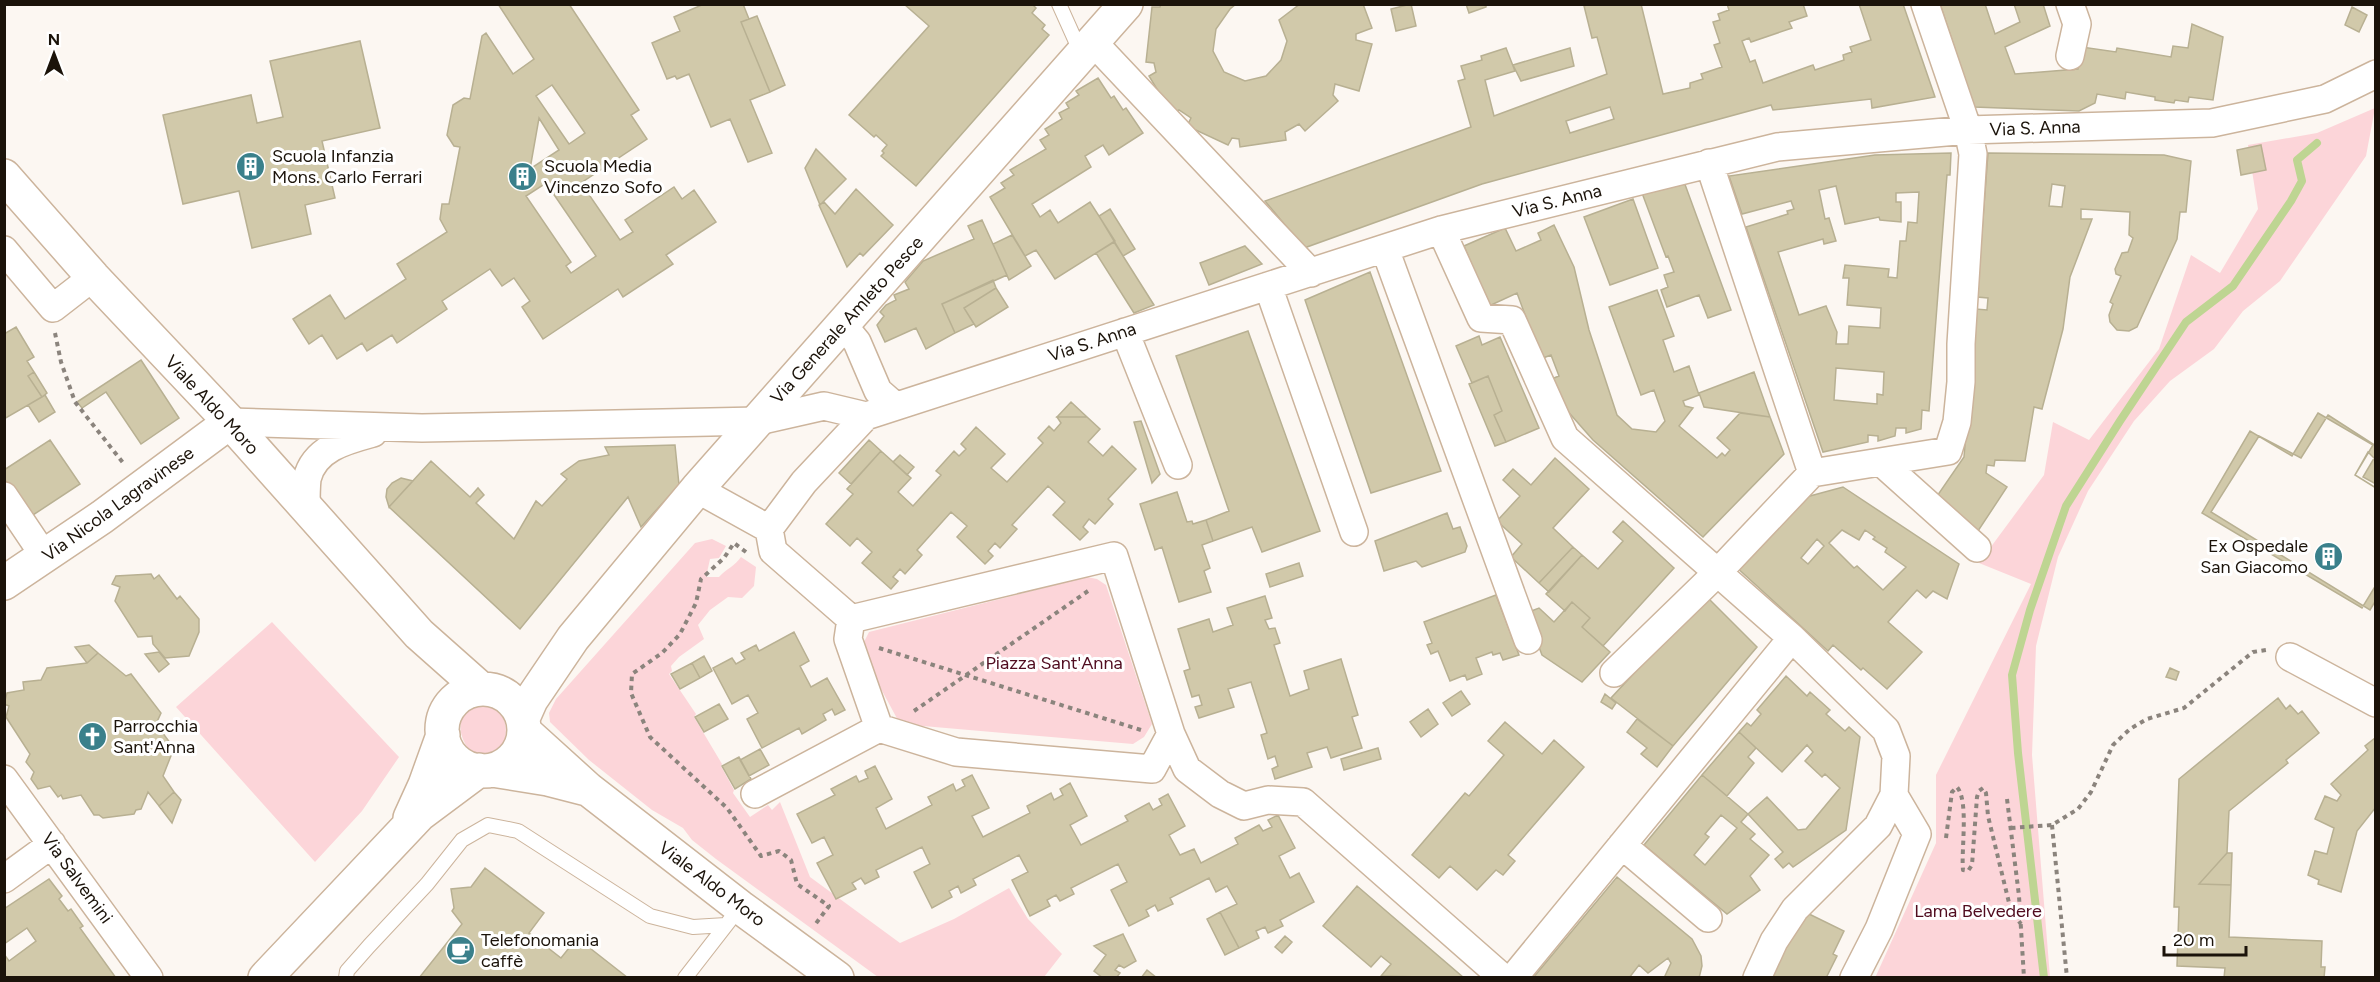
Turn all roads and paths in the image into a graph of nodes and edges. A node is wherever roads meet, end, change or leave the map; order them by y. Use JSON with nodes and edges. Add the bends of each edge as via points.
{"nodes":[{"id":1,"x":1059,"y":4,"type":"edge"},
{"id":2,"x":1126,"y":4,"type":"edge"},
{"id":3,"x":1925,"y":4,"type":"edge"},
{"id":4,"x":2070,"y":4,"type":"edge"},
{"id":5,"x":1087,"y":48,"type":"junction"},
{"id":6,"x":2070,"y":56,"type":"dead end"},
{"id":7,"x":2376,"y":74,"type":"edge"},
{"id":8,"x":1968,"y":130,"type":"junction"},
{"id":9,"x":1709,"y":163,"type":"junction"},
{"id":10,"x":4,"y":176,"type":"edge"},
{"id":11,"x":1441,"y":230,"type":"junction"},
{"id":12,"x":1385,"y":249,"type":"junction"},
{"id":13,"x":4,"y":250,"type":"edge"},
{"id":14,"x":1311,"y":273,"type":"junction"},
{"id":15,"x":93,"y":277,"type":"junction"},
{"id":16,"x":1268,"y":286,"type":"junction"},
{"id":17,"x":52,"y":308,"type":"junction"},
{"id":18,"x":843,"y":325,"type":"junction"},
{"id":19,"x":1125,"y":332,"type":"junction"},
{"id":20,"x":894,"y":405,"type":"junction"},
{"id":21,"x":866,"y":416,"type":"junction"},
{"id":22,"x":758,"y":421,"type":"junction"},
{"id":23,"x":230,"y":422,"type":"junction"},
{"id":24,"x":422,"y":428,"type":"junction"},
{"id":25,"x":1881,"y":462,"type":"junction"},
{"id":26,"x":1178,"y":465,"type":"dead end"},
{"id":27,"x":1812,"y":473,"type":"junction"},
{"id":28,"x":142,"y":487,"type":"junction"},
{"id":29,"x":697,"y":489,"type":"junction"},
{"id":30,"x":4,"y":496,"type":"edge"},
{"id":31,"x":306,"y":508,"type":"junction"},
{"id":32,"x":1354,"y":532,"type":"dead end"},
{"id":33,"x":771,"y":540,"type":"junction"},
{"id":34,"x":1977,"y":548,"type":"dead end"},
{"id":35,"x":45,"y":556,"type":"junction"},
{"id":36,"x":1719,"y":571,"type":"junction"},
{"id":37,"x":4,"y":583,"type":"edge"},
{"id":38,"x":1096,"y":586,"type":"dead end"},
{"id":39,"x":851,"y":619,"type":"junction"},
{"id":40,"x":419,"y":634,"type":"junction"},
{"id":41,"x":573,"y":638,"type":"junction"},
{"id":42,"x":1792,"y":638,"type":"junction"},
{"id":43,"x":1528,"y":640,"type":"dead end"},
{"id":44,"x":878,"y":647,"type":"dead end"},
{"id":45,"x":2290,"y":657,"type":"joint"},
{"id":46,"x":1614,"y":673,"type":"dead end"},
{"id":47,"x":966,"y":675,"type":"junction"},
{"id":48,"x":488,"y":690,"type":"junction"},
{"id":49,"x":2376,"y":703,"type":"edge"},
{"id":50,"x":912,"y":712,"type":"dead end"},
{"id":51,"x":1145,"y":721,"type":"dead end"},
{"id":52,"x":524,"y":724,"type":"junction"},
{"id":53,"x":443,"y":728,"type":"junction"},
{"id":54,"x":879,"y":728,"type":"junction"},
{"id":55,"x":1143,"y":730,"type":"junction"},
{"id":56,"x":1171,"y":734,"type":"junction"},
{"id":57,"x":1138,"y":735,"type":"dead end"},
{"id":58,"x":485,"y":770,"type":"junction"},
{"id":59,"x":4,"y":779,"type":"edge"},
{"id":60,"x":588,"y":789,"type":"junction"},
{"id":61,"x":755,"y":794,"type":"dead end"},
{"id":62,"x":1894,"y":795,"type":"junction"},
{"id":63,"x":2007,"y":799,"type":"dead end"},
{"id":64,"x":2052,"y":825,"type":"junction"},
{"id":65,"x":2011,"y":828,"type":"junction"},
{"id":66,"x":402,"y":833,"type":"junction"},
{"id":67,"x":1946,"y":839,"type":"dead end"},
{"id":68,"x":52,"y":844,"type":"junction"},
{"id":69,"x":1622,"y":844,"type":"junction"},
{"id":70,"x":4,"y":879,"type":"edge"},
{"id":71,"x":733,"y":916,"type":"junction"},
{"id":72,"x":1708,"y":918,"type":"dead end"},
{"id":73,"x":2021,"y":924,"type":"junction"},
{"id":74,"x":797,"y":949,"type":"junction"},
{"id":75,"x":149,"y":978,"type":"edge"},
{"id":76,"x":265,"y":978,"type":"edge"},
{"id":77,"x":345,"y":978,"type":"edge"},
{"id":78,"x":685,"y":978,"type":"edge"},
{"id":79,"x":837,"y":978,"type":"edge"},
{"id":80,"x":1503,"y":978,"type":"edge"},
{"id":81,"x":1513,"y":978,"type":"edge"},
{"id":82,"x":1756,"y":978,"type":"edge"},
{"id":83,"x":1854,"y":978,"type":"edge"},
{"id":84,"x":2025,"y":978,"type":"edge"},
{"id":85,"x":2067,"y":978,"type":"edge"}],
"edges":[{"from":1,"to":5,"type":"lane"},
{"from":2,"to":5,"type":"street","name":"Via Generale Amleto Pesce"},
{"from":3,"to":8,"type":"street"},
{"from":4,"to":6,"type":"street","via":[[2077,24]]},
{"from":5,"to":14,"type":"street"},
{"from":5,"to":18,"type":"street","name":"Via Generale Amleto Pesce"},
{"from":7,"to":8,"type":"street","name":"Via S. Anna","via":[[2325,99],[2211,123]]},
{"from":8,"to":9,"type":"street","name":"Via S. Anna","via":[[1777,147]]},
{"from":8,"to":25,"type":"street","via":[[1974,154],[1957,422],[1948,451]]},
{"from":9,"to":11,"type":"street","name":"Via S. Anna"},
{"from":9,"to":27,"type":"street"},
{"from":10,"to":15,"type":"street","name":"Viale Aldo Moro"},
{"from":11,"to":12,"type":"street","name":"Via S. Anna"},
{"from":11,"to":36,"type":"street","via":[[1481,318],[1512,320],[1565,438]]},
{"from":12,"to":14,"type":"street","name":"Via S. Anna"},
{"from":12,"to":43,"type":"street"},
{"from":13,"to":17,"type":"street"},
{"from":14,"to":16,"type":"street","name":"Via S. Anna"},
{"from":15,"to":17,"type":"street"},
{"from":15,"to":23,"type":"street","name":"Viale Aldo Moro"},
{"from":16,"to":19,"type":"street","name":"Via S. Anna"},
{"from":16,"to":32,"type":"street"},
{"from":17,"to":28,"type":"path","via":[[59,354],[75,402]]},
{"from":18,"to":20,"type":"street","via":[[857,342],[878,392]]},
{"from":18,"to":22,"type":"street","name":"Via Generale Amleto Pesce"},
{"from":19,"to":20,"type":"street","name":"Via S. Anna"},
{"from":19,"to":26,"type":"street"},
{"from":20,"to":21,"type":"street","name":"Via S. Anna"},
{"from":21,"to":22,"type":"street","via":[[824,406]]},
{"from":21,"to":33,"type":"street","via":[[804,482]]},
{"from":22,"to":24,"type":"street"},
{"from":22,"to":29,"type":"street","name":"Via Generale Amleto Pesce"},
{"from":23,"to":24,"type":"street"},
{"from":23,"to":28,"type":"street","name":"Via Nicola Lagravinese"},
{"from":23,"to":31,"type":"street","name":"Viale Aldo Moro"},
{"from":24,"to":31,"type":"street","via":[[383,430],[332,446],[317,458],[308,478]]},
{"from":25,"to":27,"type":"street"},
{"from":25,"to":34,"type":"street"},
{"from":27,"to":36,"type":"street"},
{"from":28,"to":35,"type":"street","name":"Via Nicola Lagravinese"},
{"from":29,"to":33,"type":"street"},
{"from":29,"to":41,"type":"street","name":"Via Generale Amleto Pesce"},
{"from":30,"to":35,"type":"street"},
{"from":31,"to":40,"type":"street","name":"Viale Aldo Moro"},
{"from":33,"to":39,"type":"street"},
{"from":33,"to":74,"type":"path","via":[[757,561],[734,543],[701,579],[696,603],[680,634],[662,653],[632,674],[631,693],[650,737],[727,808],[761,856],[779,851],[791,860],[797,884],[829,906]]},
{"from":35,"to":37,"type":"street","name":"Via Nicola Lagravinese"},
{"from":36,"to":42,"type":"street"},
{"from":36,"to":46,"type":"street"},
{"from":38,"to":47,"type":"path"},
{"from":39,"to":54,"type":"street","via":[[848,639]]},
{"from":39,"to":56,"type":"street","via":[[1114,556]]},
{"from":40,"to":48,"type":"street","name":"Viale Aldo Moro"},
{"from":40,"to":53,"type":"street","name":"Viale Aldo Moro","via":[[438,684]]},
{"from":41,"to":48,"type":"street","name":"Via Generale Amleto Pesce","via":[[548,658]]},
{"from":41,"to":52,"type":"street","name":"Via Generale Amleto Pesce","via":[[531,700]]},
{"from":42,"to":62,"type":"street","via":[[1886,730],[1896,756]]},
{"from":42,"to":69,"type":"street"},
{"from":44,"to":47,"type":"path"},
{"from":45,"to":49,"type":"street"},
{"from":45,"to":64,"type":"path","via":[[2263,649],[2253,652],[2184,708],[2147,719],[2130,729],[2113,745],[2091,792],[2078,809]]},
{"from":47,"to":50,"type":"path"},
{"from":47,"to":55,"type":"path"},
{"from":48,"to":52,"type":"street","via":[[507,696]]},
{"from":48,"to":53,"type":"street","via":[[468,692],[456,699]]},
{"from":51,"to":55,"type":"path"},
{"from":52,"to":58,"type":"street","via":[[522,744],[515,756],[505,765]]},
{"from":52,"to":60,"type":"street","name":"Viale Aldo Moro"},
{"from":53,"to":58,"type":"street","via":[[447,748],[455,759],[465,767]]},
{"from":53,"to":66,"type":"street","via":[[425,785]]},
{"from":54,"to":56,"type":"street","via":[[956,752],[1152,769]]},
{"from":54,"to":61,"type":"street"},
{"from":55,"to":57,"type":"path"},
{"from":56,"to":80,"type":"street","via":[[1187,769],[1244,806],[1268,800],[1303,802]]},
{"from":58,"to":60,"type":"street","name":"Viale Aldo Moro"},
{"from":58,"to":66,"type":"street","via":[[435,802]]},
{"from":59,"to":68,"type":"street","name":"Via Salvemini"},
{"from":60,"to":71,"type":"street","name":"Viale Aldo Moro"},
{"from":62,"to":82,"type":"street","via":[[1878,826],[1795,909]]},
{"from":62,"to":83,"type":"street","via":[[1917,834]]},
{"from":63,"to":65,"type":"path"},
{"from":64,"to":65,"type":"path"},
{"from":64,"to":85,"type":"path"},
{"from":65,"to":73,"type":"path"},
{"from":66,"to":76,"type":"street"},
{"from":67,"to":73,"type":"path","via":[[1952,792],[1957,787],[1963,810],[1963,870],[1968,871],[1972,865],[1977,797],[1983,788],[2012,911]]},
{"from":68,"to":70,"type":"street"},
{"from":68,"to":75,"type":"street","name":"Via Salvemini"},
{"from":69,"to":72,"type":"street"},
{"from":69,"to":81,"type":"street"},
{"from":71,"to":74,"type":"street","name":"Viale Aldo Moro"},
{"from":71,"to":77,"type":"lane","via":[[693,927],[650,915],[518,831],[488,825],[462,840],[347,971]]},
{"from":71,"to":78,"type":"lane"},
{"from":73,"to":84,"type":"path"},
{"from":74,"to":79,"type":"street","name":"Viale Aldo Moro"}]}
